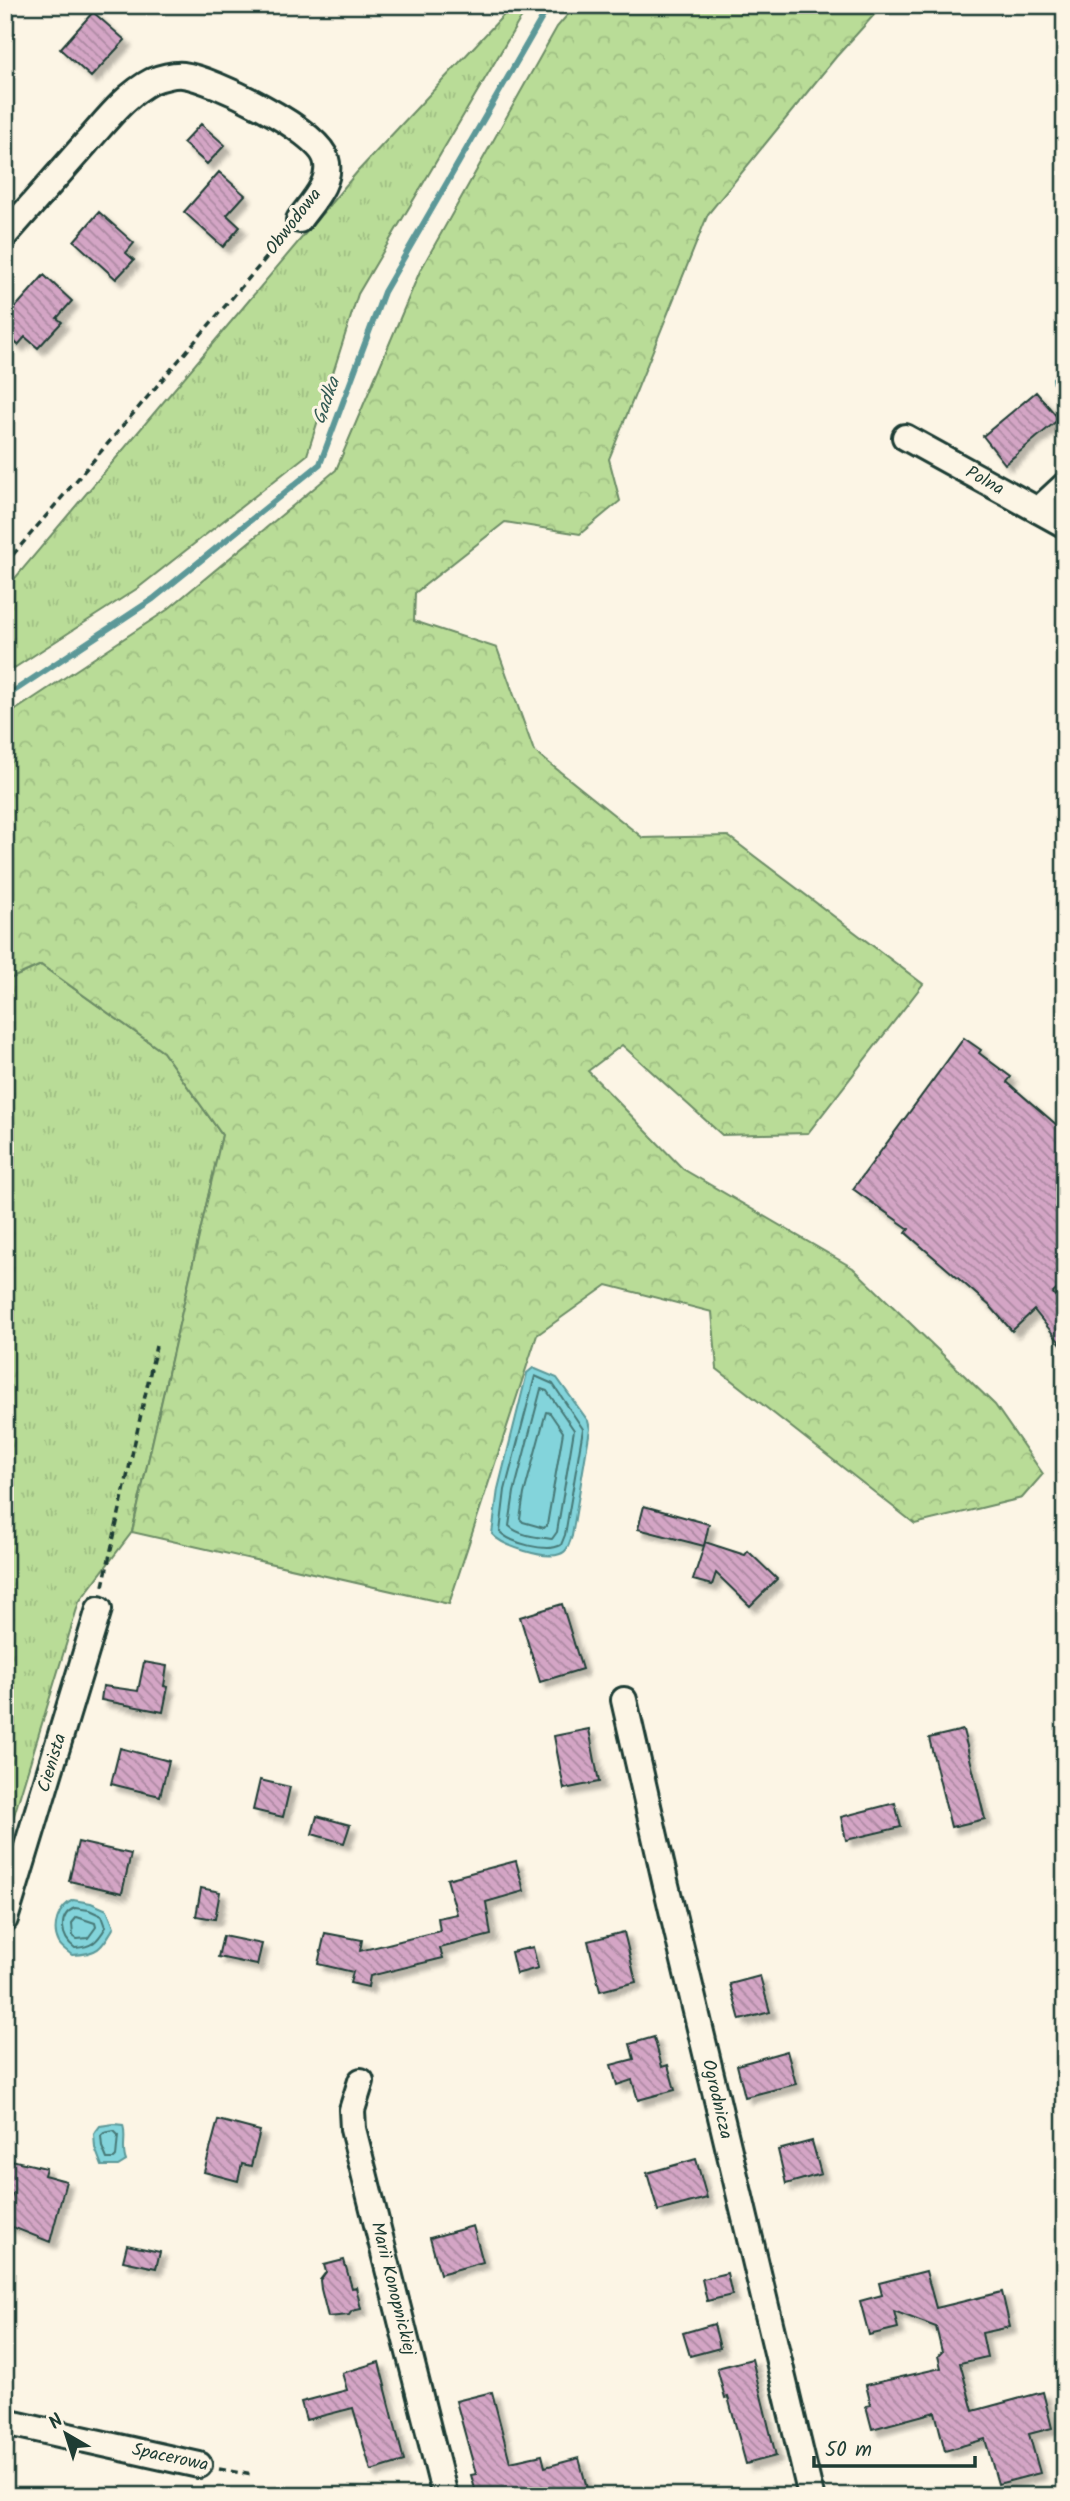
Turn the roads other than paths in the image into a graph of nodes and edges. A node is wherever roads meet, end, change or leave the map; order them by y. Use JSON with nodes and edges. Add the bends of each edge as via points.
{"nodes":[{"id":1,"x":299,"y":220,"type":"road end"},
{"id":2,"x":5,"y":235,"type":"edge"},
{"id":3,"x":905,"y":437,"type":"dead end"},
{"id":4,"x":1065,"y":485,"type":"edge"},
{"id":5,"x":1038,"y":510,"type":"junction"},
{"id":6,"x":1065,"y":525,"type":"edge"},
{"id":7,"x":99,"y":1609,"type":"road end"},
{"id":8,"x":624,"y":1700,"type":"dead end"},
{"id":9,"x":5,"y":1919,"type":"edge"},
{"id":10,"x":360,"y":2081,"type":"dead end"},
{"id":11,"x":5,"y":2422,"type":"edge"},
{"id":12,"x":199,"y":2465,"type":"road end"},
{"id":13,"x":445,"y":2496,"type":"edge"},
{"id":14,"x":811,"y":2496,"type":"edge"}],
"edges":[{"from":1,"to":2,"type":"street","name":"Obwodowa","via":[[326,179],[326,160],[316,142],[213,82],[180,75],[153,80],[125,100]]},
{"from":3,"to":5,"type":"street","name":"Polna"},
{"from":4,"to":5,"type":"street"},
{"from":5,"to":6,"type":"street","name":"Polna"},
{"from":7,"to":9,"type":"street","name":"Cienista"},
{"from":8,"to":14,"type":"street","name":"Ogrodnicza"},
{"from":10,"to":13,"type":"street","name":"Marii Konopnickiej","via":[[352,2110],[353,2129]]},
{"from":11,"to":12,"type":"street","name":"Spacerowa"}]}
